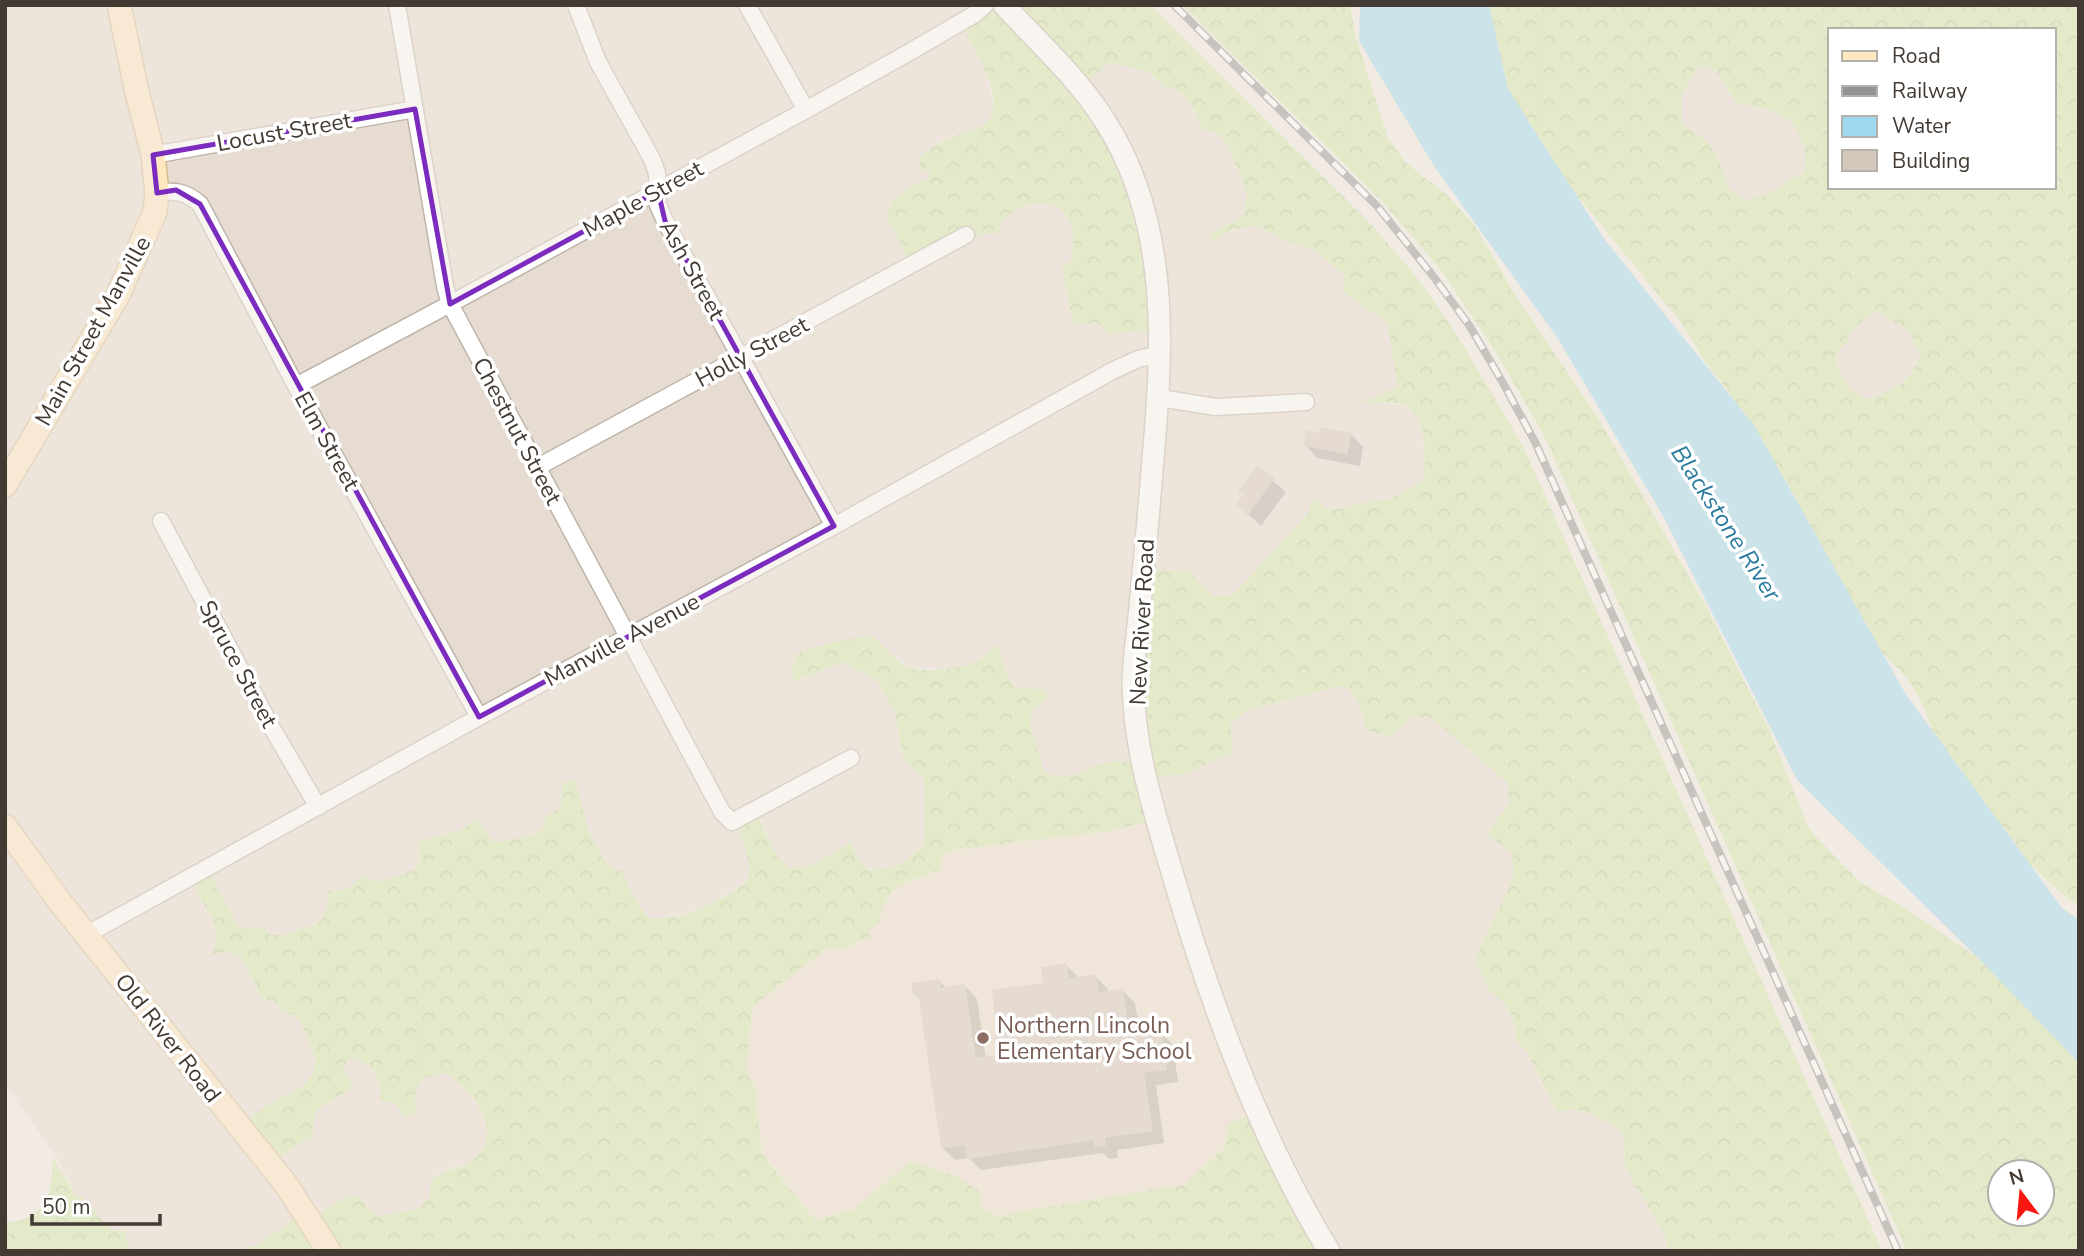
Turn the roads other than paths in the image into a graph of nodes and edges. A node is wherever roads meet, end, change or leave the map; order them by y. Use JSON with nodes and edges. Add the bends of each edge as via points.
{"nodes":[{"id":1,"x":119,"y":5,"type":"edge"},
{"id":2,"x":397,"y":5,"type":"edge"},
{"id":3,"x":576,"y":5,"type":"edge"},
{"id":4,"x":747,"y":5,"type":"edge"},
{"id":5,"x":985,"y":5,"type":"edge"},
{"id":6,"x":1004,"y":5,"type":"edge"},
{"id":7,"x":415,"y":108,"type":"junction"},
{"id":8,"x":806,"y":110,"type":"junction"},
{"id":9,"x":153,"y":155,"type":"junction"},
{"id":10,"x":658,"y":191,"type":"junction"},
{"id":11,"x":157,"y":192,"type":"junction"},
{"id":12,"x":967,"y":235,"type":"dead end"},
{"id":13,"x":450,"y":304,"type":"junction"},
{"id":14,"x":1161,"y":354,"type":"junction"},
{"id":15,"x":741,"y":358,"type":"junction"},
{"id":16,"x":296,"y":386,"type":"junction"},
{"id":17,"x":1158,"y":398,"type":"junction"},
{"id":18,"x":1306,"y":402,"type":"dead end"},
{"id":19,"x":536,"y":468,"type":"junction"},
{"id":20,"x":5,"y":485,"type":"edge"},
{"id":21,"x":161,"y":521,"type":"dead end"},
{"id":22,"x":834,"y":526,"type":"junction"},
{"id":23,"x":629,"y":636,"type":"junction"},
{"id":24,"x":479,"y":717,"type":"junction"},
{"id":25,"x":850,"y":758,"type":"dead end"},
{"id":26,"x":317,"y":807,"type":"junction"},
{"id":27,"x":5,"y":826,"type":"edge"},
{"id":28,"x":86,"y":935,"type":"junction"},
{"id":29,"x":329,"y":1251,"type":"edge"},
{"id":30,"x":1329,"y":1251,"type":"edge"}],
"edges":[{"from":1,"to":9,"type":"main road","name":"Main Street Manville"},
{"from":2,"to":7,"type":"street","name":"Chestnut Street"},
{"from":3,"to":10,"type":"street","name":"Ash Street","via":[[598,62],[652,159]]},
{"from":4,"to":8,"type":"street"},
{"from":5,"to":8,"type":"street","name":"Maple Street"},
{"from":6,"to":14,"type":"street","name":"New River Road","via":[[1105,121],[1132,175],[1150,226]]},
{"from":7,"to":9,"type":"street","name":"Locust Street"},
{"from":7,"to":13,"type":"street","name":"Chestnut Street"},
{"from":8,"to":10,"type":"street","name":"Maple Street"},
{"from":9,"to":11,"type":"main road","name":"Main Street Manville"},
{"from":10,"to":13,"type":"street","name":"Maple Street"},
{"from":10,"to":15,"type":"street","name":"Ash Street","via":[[657,205]]},
{"from":11,"to":16,"type":"street","name":"Elm Street","via":[[176,190],[200,204]]},
{"from":11,"to":20,"type":"main road","name":"Main Street Manville","via":[[155,212],[118,295]]},
{"from":12,"to":15,"type":"street","name":"Holly Street"},
{"from":13,"to":16,"type":"street","name":"Maple Street"},
{"from":13,"to":19,"type":"street","name":"Chestnut Street"},
{"from":14,"to":17,"type":"street","name":"New River Road"},
{"from":14,"to":22,"type":"street","name":"Manville Avenue","via":[[1114,370]]},
{"from":15,"to":19,"type":"street","name":"Holly Street"},
{"from":15,"to":22,"type":"street","name":"Ash Street"},
{"from":16,"to":24,"type":"street","name":"Elm Street"},
{"from":17,"to":18,"type":"street","via":[[1216,407]]},
{"from":17,"to":30,"type":"street","name":"New River Road","via":[[1133,685],[1140,752],[1167,858],[1210,994],[1274,1148]]},
{"from":19,"to":23,"type":"street","name":"Chestnut Street"},
{"from":21,"to":26,"type":"street","name":"Spruce Street"},
{"from":22,"to":23,"type":"street","name":"Manville Avenue"},
{"from":23,"to":24,"type":"street","name":"Manville Avenue"},
{"from":23,"to":25,"type":"street","name":"Chestnut Street","via":[[722,812],[732,822]]},
{"from":24,"to":26,"type":"street","name":"Manville Avenue"},
{"from":26,"to":28,"type":"street","name":"Manville Avenue"},
{"from":27,"to":28,"type":"main road","name":"Old River Road"},
{"from":28,"to":29,"type":"main road","name":"Old River Road","via":[[285,1183]]}]}
